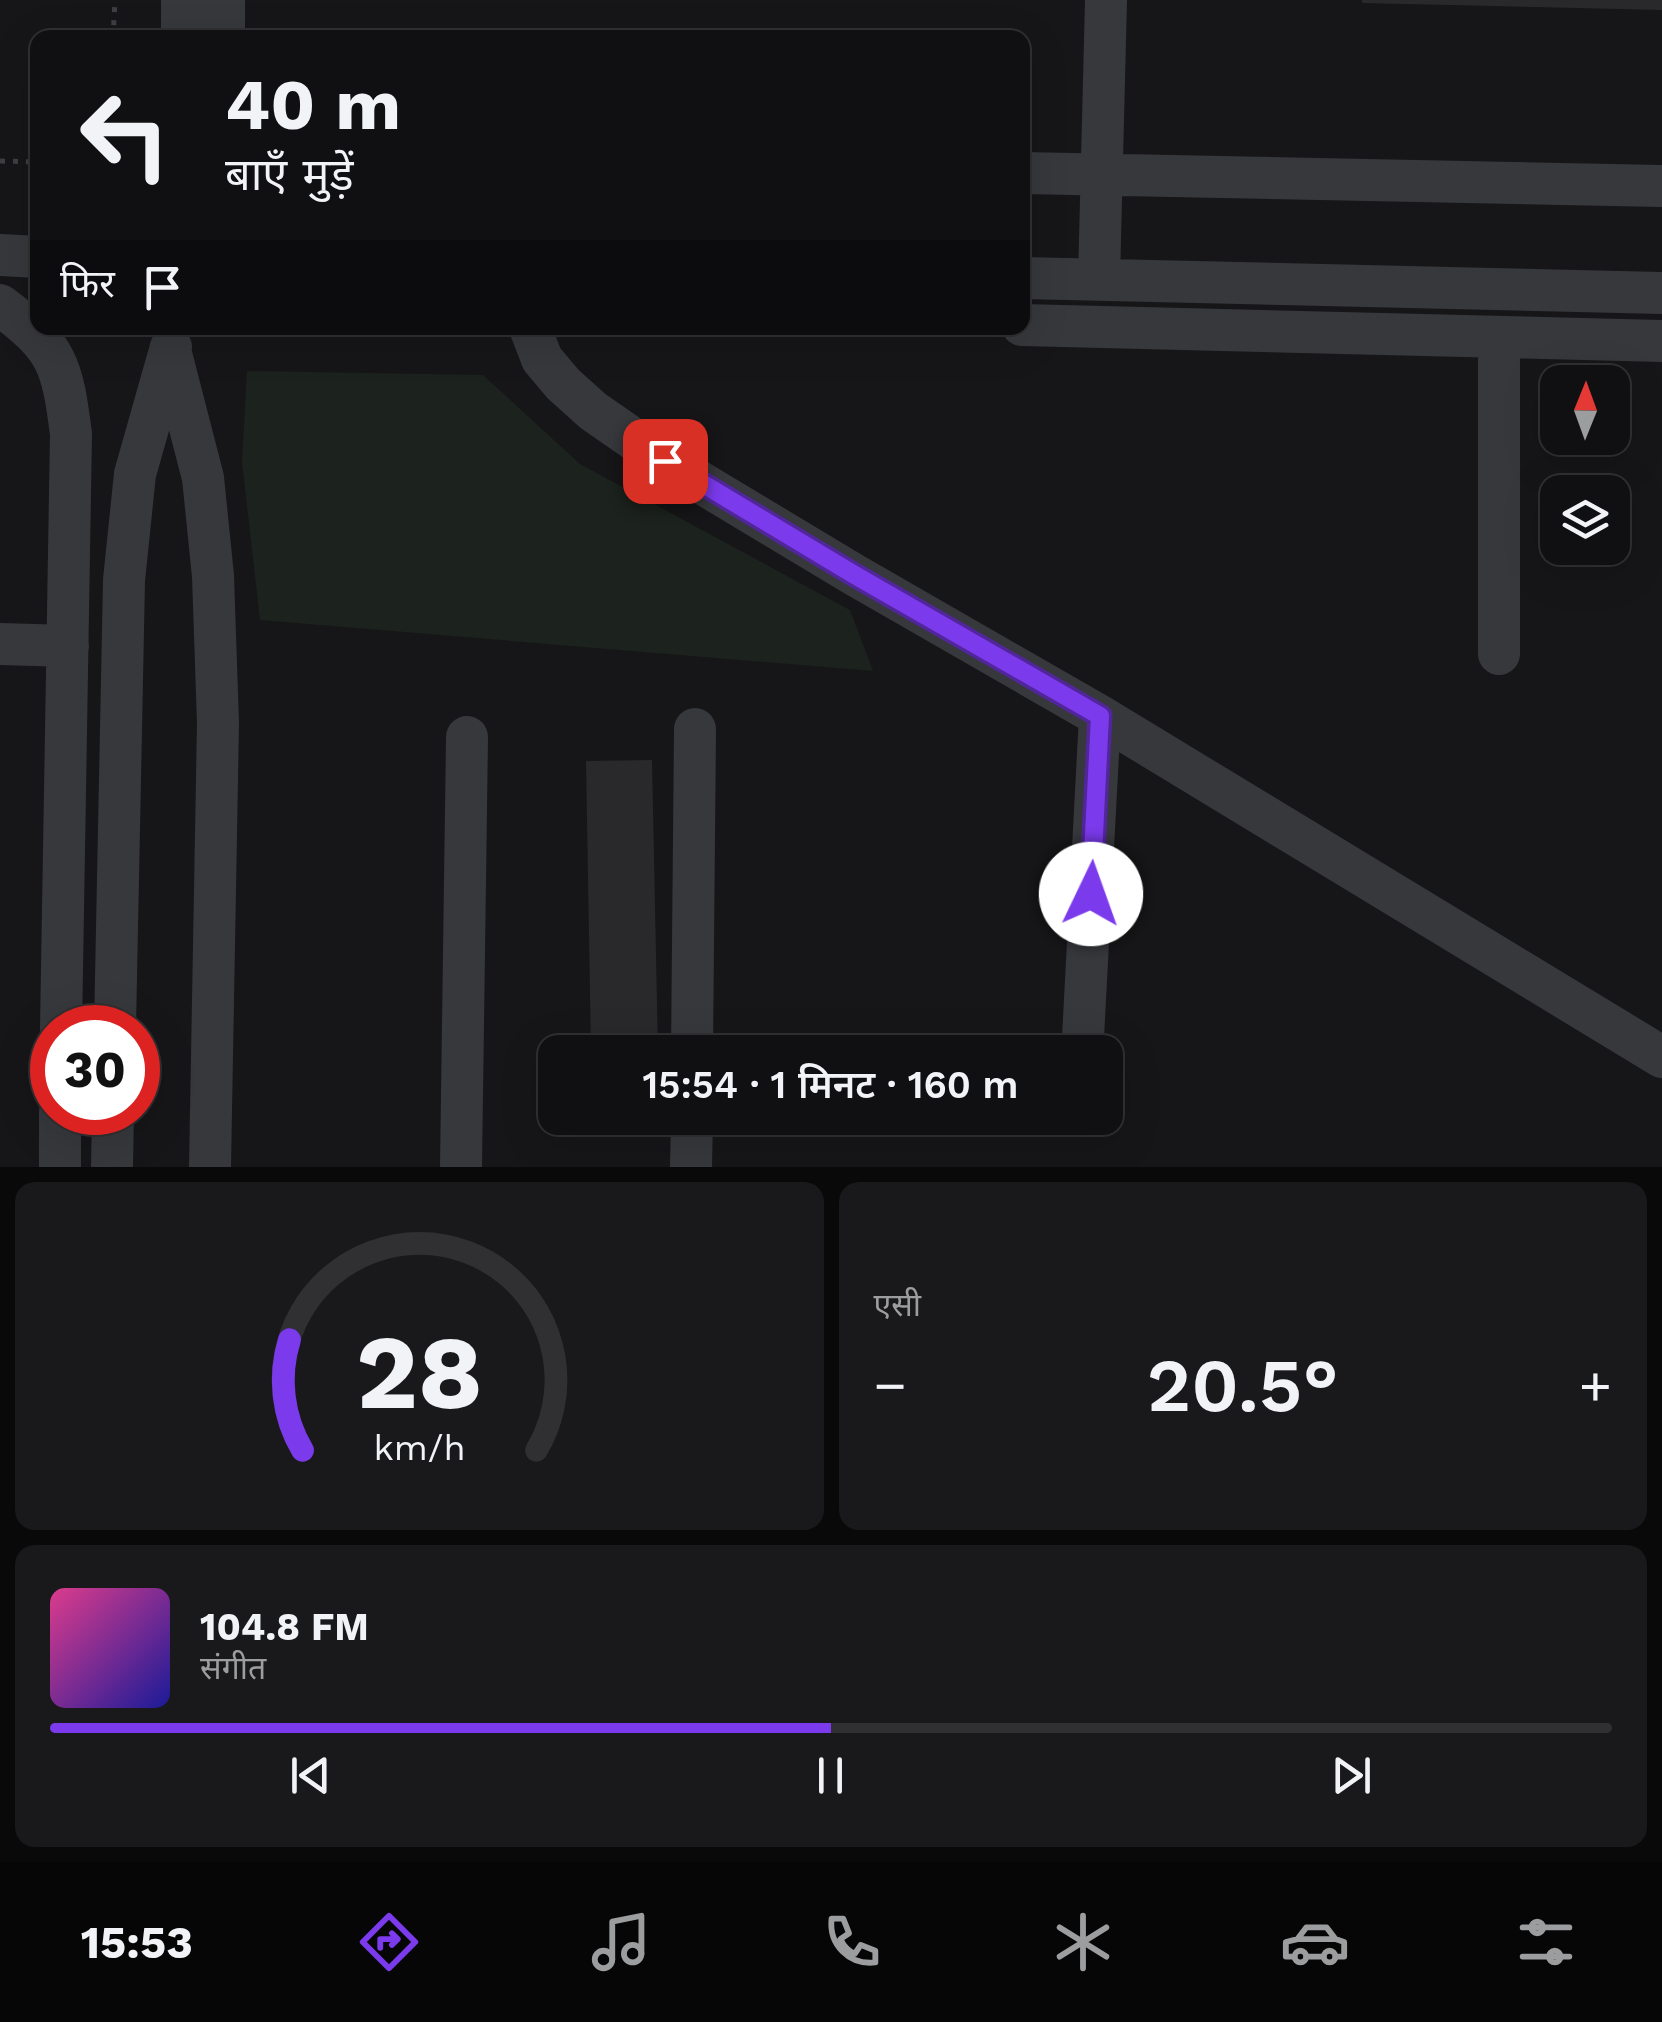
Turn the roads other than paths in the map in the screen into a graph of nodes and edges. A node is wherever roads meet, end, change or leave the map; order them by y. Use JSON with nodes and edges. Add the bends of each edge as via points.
{"nodes":[{"id":1,"x":182,"y":0,"type":"edge"},
{"id":2,"x":224,"y":0,"type":"edge"},
{"id":3,"x":1106,"y":0,"type":"edge"},
{"id":4,"x":182,"y":30,"type":"edge"},
{"id":5,"x":224,"y":30,"type":"edge"},
{"id":6,"x":1030,"y":172,"type":"edge"},
{"id":7,"x":1103,"y":174,"type":"junction"},
{"id":8,"x":1662,"y":186,"type":"edge"},
{"id":9,"x":0,"y":256,"type":"edge"},
{"id":10,"x":30,"y":256,"type":"edge"},
{"id":11,"x":1030,"y":278,"type":"edge"},
{"id":12,"x":1099,"y":279,"type":"junction"},
{"id":13,"x":1662,"y":294,"type":"edge"},
{"id":14,"x":0,"y":304,"type":"edge"},
{"id":15,"x":30,"y":304,"type":"edge"},
{"id":16,"x":1030,"y":325,"type":"edge"},
{"id":17,"x":30,"y":326,"type":"edge"},
{"id":18,"x":39,"y":335,"type":"edge"},
{"id":19,"x":533,"y":335,"type":"edge"},
{"id":20,"x":1499,"y":337,"type":"junction"},
{"id":21,"x":174,"y":339,"type":"edge"},
{"id":22,"x":1662,"y":341,"type":"edge"},
{"id":23,"x":0,"y":644,"type":"edge"},
{"id":24,"x":68,"y":646,"type":"junction"},
{"id":25,"x":1499,"y":654,"type":"dead end"},
{"id":26,"x":1100,"y":716,"type":"junction"},
{"id":27,"x":695,"y":729,"type":"dead end"},
{"id":28,"x":467,"y":736,"type":"dead end"},
{"id":29,"x":61,"y":1005,"type":"edge"},
{"id":30,"x":116,"y":1005,"type":"edge"},
{"id":31,"x":692,"y":1035,"type":"edge"},
{"id":32,"x":1083,"y":1035,"type":"edge"},
{"id":33,"x":1662,"y":1057,"type":"edge"},
{"id":34,"x":60,"y":1135,"type":"edge"},
{"id":35,"x":113,"y":1135,"type":"edge"},
{"id":36,"x":692,"y":1135,"type":"edge"},
{"id":37,"x":60,"y":1167,"type":"edge"},
{"id":38,"x":112,"y":1167,"type":"edge"},
{"id":39,"x":210,"y":1167,"type":"edge"},
{"id":40,"x":460,"y":1167,"type":"edge"},
{"id":41,"x":691,"y":1167,"type":"edge"}],
"edges":[{"from":1,"to":4,"type":"street"},
{"from":2,"to":5,"type":"street"},
{"from":3,"to":7,"type":"street"},
{"from":6,"to":7,"type":"street"},
{"from":7,"to":8,"type":"street"},
{"from":7,"to":12,"type":"street"},
{"from":9,"to":10,"type":"street"},
{"from":11,"to":12,"type":"street"},
{"from":12,"to":13,"type":"street"},
{"from":14,"to":15,"type":"street"},
{"from":14,"to":17,"type":"street"},
{"from":16,"to":20,"type":"street"},
{"from":18,"to":24,"type":"street","via":[[64,382],[71,465]]},
{"from":19,"to":26,"type":"street","via":[[563,384],[650,451]]},
{"from":20,"to":22,"type":"street"},
{"from":20,"to":25,"type":"street"},
{"from":21,"to":30,"type":"street","via":[[134,474],[127,535]]},
{"from":21,"to":39,"type":"street","via":[[203,478],[212,576],[218,723]]},
{"from":23,"to":24,"type":"street"},
{"from":24,"to":29,"type":"street"},
{"from":26,"to":32,"type":"street"},
{"from":26,"to":33,"type":"street"},
{"from":27,"to":31,"type":"street"},
{"from":28,"to":40,"type":"street"},
{"from":34,"to":37,"type":"street"},
{"from":35,"to":38,"type":"street"},
{"from":36,"to":41,"type":"street"}]}
